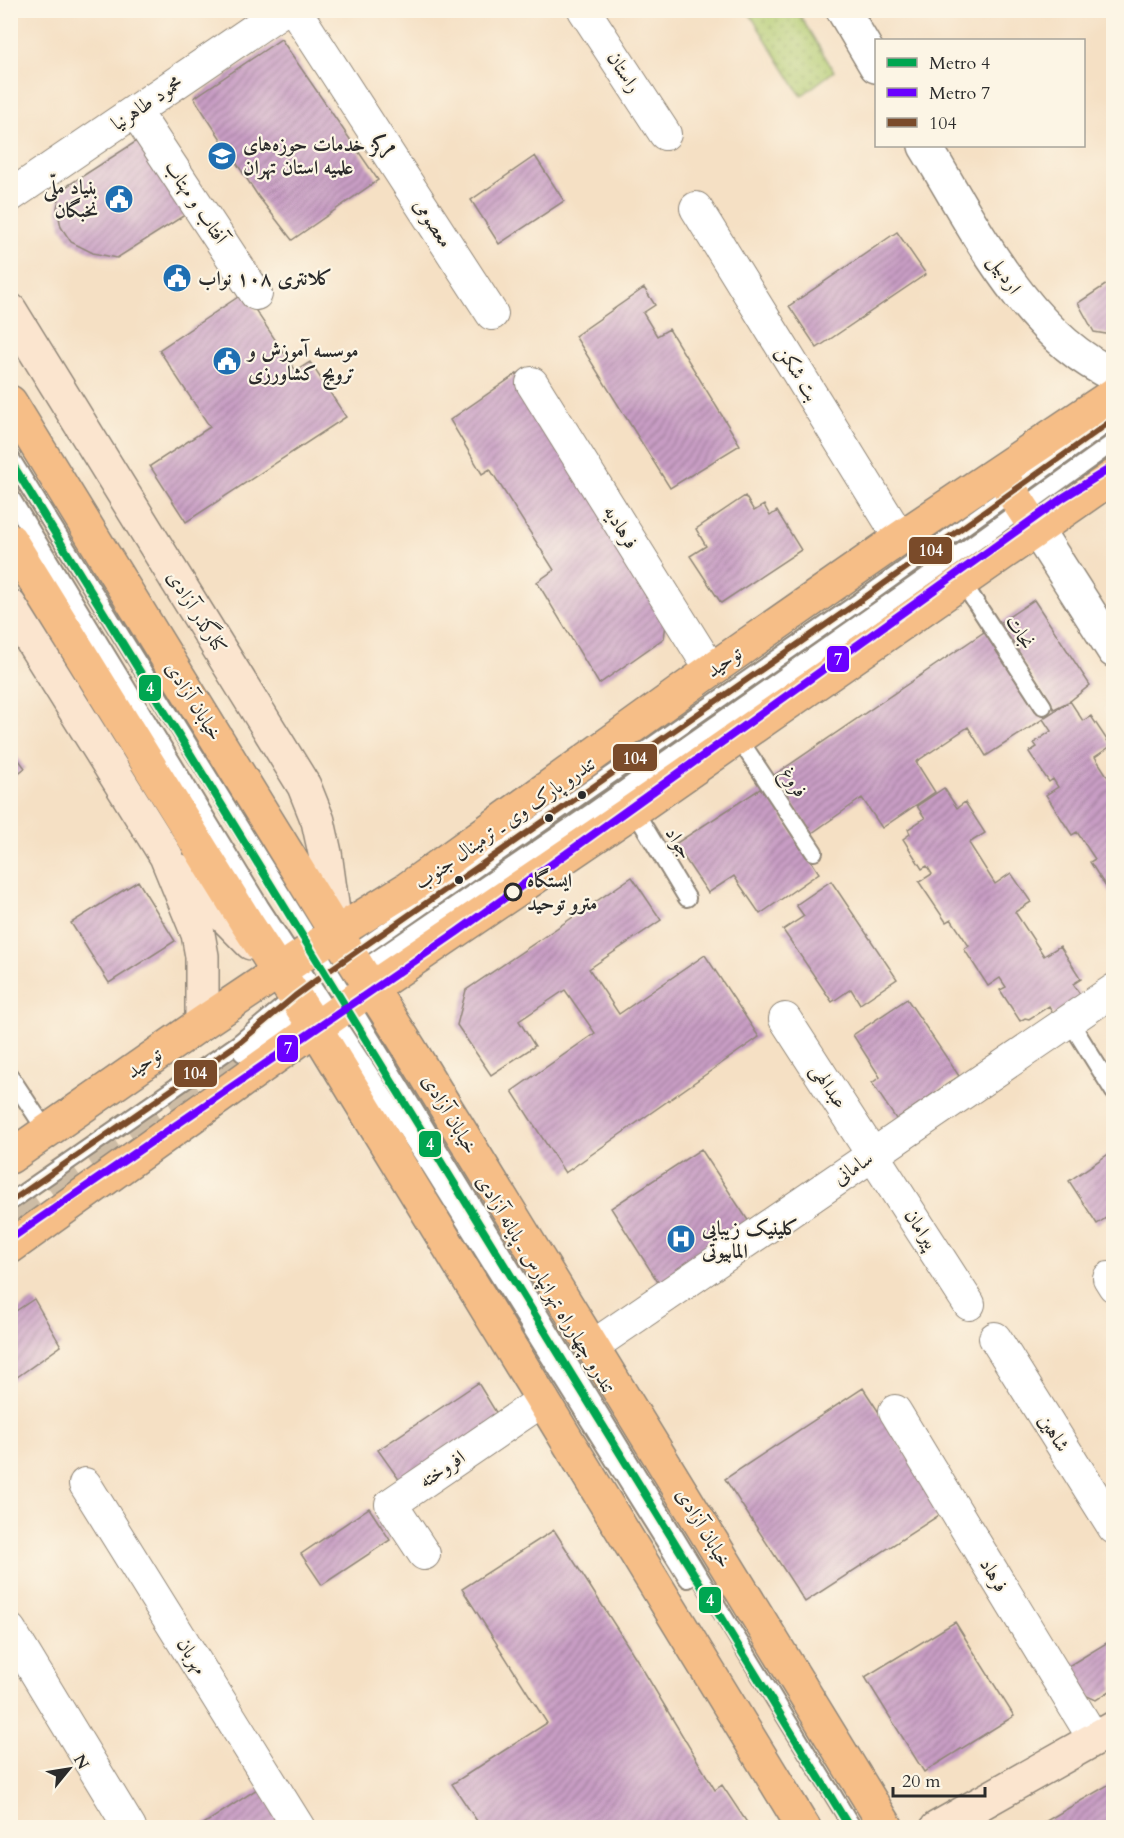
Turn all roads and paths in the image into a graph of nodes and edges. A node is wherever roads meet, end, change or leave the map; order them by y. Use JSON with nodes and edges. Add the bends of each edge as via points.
{"nodes":[{"id":1,"x":283,"y":10,"type":"edge"},
{"id":2,"x":295,"y":10,"type":"edge"},
{"id":3,"x":584,"y":10,"type":"edge"},
{"id":4,"x":843,"y":10,"type":"edge"},
{"id":5,"x":875,"y":64,"type":"edge"},
{"id":6,"x":135,"y":111,"type":"junction"},
{"id":7,"x":665,"y":134,"type":"dead end"},
{"id":8,"x":926,"y":147,"type":"edge"},
{"id":9,"x":10,"y":196,"type":"edge"},
{"id":10,"x":696,"y":208,"type":"dead end"},
{"id":11,"x":256,"y":294,"type":"dead end"},
{"id":12,"x":10,"y":310,"type":"edge"},
{"id":13,"x":492,"y":314,"type":"dead end"},
{"id":14,"x":1113,"y":375,"type":"edge"},
{"id":15,"x":532,"y":383,"type":"dead end"},
{"id":16,"x":1113,"y":394,"type":"edge"},
{"id":17,"x":10,"y":402,"type":"edge"},
{"id":18,"x":1113,"y":419,"type":"edge"},
{"id":19,"x":1113,"y":442,"type":"edge"},
{"id":20,"x":10,"y":457,"type":"edge"},
{"id":21,"x":1113,"y":476,"type":"edge"},
{"id":22,"x":10,"y":496,"type":"edge"},
{"id":23,"x":1017,"y":500,"type":"junction"},
{"id":24,"x":900,"y":538,"type":"junction"},
{"id":25,"x":10,"y":540,"type":"edge"},
{"id":26,"x":961,"y":580,"type":"junction"},
{"id":27,"x":10,"y":606,"type":"edge"},
{"id":28,"x":1113,"y":651,"type":"edge"},
{"id":29,"x":711,"y":670,"type":"junction"},
{"id":30,"x":1043,"y":706,"type":"dead end"},
{"id":31,"x":737,"y":736,"type":"junction"},
{"id":32,"x":634,"y":810,"type":"junction"},
{"id":33,"x":814,"y":852,"type":"dead end"},
{"id":34,"x":166,"y":856,"type":"junction"},
{"id":35,"x":687,"y":898,"type":"dead end"},
{"id":36,"x":326,"y":982,"type":"junction"},
{"id":37,"x":1113,"y":990,"type":"edge"},
{"id":38,"x":785,"y":1019,"type":"dead end"},
{"id":39,"x":1069,"y":1020,"type":"junction"},
{"id":40,"x":202,"y":1023,"type":"junction"},
{"id":41,"x":10,"y":1076,"type":"edge"},
{"id":42,"x":1113,"y":1092,"type":"edge"},
{"id":43,"x":47,"y":1132,"type":"junction"},
{"id":44,"x":873,"y":1154,"type":"junction"},
{"id":45,"x":10,"y":1157,"type":"edge"},
{"id":46,"x":10,"y":1202,"type":"edge"},
{"id":47,"x":10,"y":1213,"type":"edge"},
{"id":48,"x":10,"y":1247,"type":"edge"},
{"id":49,"x":969,"y":1304,"type":"dead end"},
{"id":50,"x":995,"y":1338,"type":"dead end"},
{"id":51,"x":593,"y":1347,"type":"junction"},
{"id":52,"x":543,"y":1400,"type":"junction"},
{"id":53,"x":895,"y":1411,"type":"dead end"},
{"id":54,"x":85,"y":1484,"type":"dead end"},
{"id":55,"x":1113,"y":1528,"type":"edge"},
{"id":56,"x":423,"y":1554,"type":"dead end"},
{"id":57,"x":10,"y":1630,"type":"edge"},
{"id":58,"x":1104,"y":1733,"type":"edge"},
{"id":59,"x":130,"y":1827,"type":"edge"},
{"id":60,"x":299,"y":1827,"type":"edge"},
{"id":61,"x":804,"y":1827,"type":"edge"},
{"id":62,"x":844,"y":1827,"type":"edge"},
{"id":63,"x":853,"y":1827,"type":"edge"},
{"id":64,"x":887,"y":1827,"type":"edge"},
{"id":65,"x":937,"y":1827,"type":"edge"}],
"edges":[{"from":1,"to":6,"type":"street","name":"محمود طاهرنیا"},
{"from":2,"to":13,"type":"street","name":"معصومی"},
{"from":3,"to":7,"type":"street","name":"راستان"},
{"from":4,"to":5,"type":"street"},
{"from":6,"to":9,"type":"street","name":"محمود طاهرنیا"},
{"from":6,"to":11,"type":"street","name":"آفتاب و مهتاب"},
{"from":8,"to":14,"type":"street","name":"اردبیل","via":[[1025,304],[1071,350]]},
{"from":10,"to":24,"type":"street","name":"بت شکن"},
{"from":12,"to":36,"type":"main road","name":"کنارگذر آزادی","via":[[304,786],[325,853]]},
{"from":15,"to":29,"type":"street","name":"فرهادیه"},
{"from":16,"to":23,"type":"main road","name":"توحید"},
{"from":17,"to":36,"type":"main road","name":"خیابان آزادی"},
{"from":18,"to":23,"type":"lane","name":"تندرو پارک وی ـ ترمینال جنوب"},
{"from":19,"to":23,"type":"lane"},
{"from":20,"to":36,"type":"lane","name":"تندرو چهارراه تهرانپارس ـ پایانه آزادی"},
{"from":21,"to":23,"type":"main road","name":"توحید"},
{"from":22,"to":36,"type":"lane","via":[[260,906]]},
{"from":23,"to":24,"type":"main road","name":"توحید"},
{"from":23,"to":26,"type":"main road","name":"توحید"},
{"from":23,"to":28,"type":"street"},
{"from":23,"to":36,"type":"lane","name":"تندرو پارک وی ـ ترمینال جنوب","via":[[857,603]]},
{"from":24,"to":29,"type":"main road","name":"توحید"},
{"from":25,"to":36,"type":"main road","name":"خیابان آزادی","via":[[246,922]]},
{"from":26,"to":30,"type":"lane","name":"نجات"},
{"from":26,"to":31,"type":"main road","name":"توحید"},
{"from":27,"to":34,"type":"main road"},
{"from":29,"to":36,"type":"main road","name":"توحید","via":[[407,889]]},
{"from":31,"to":32,"type":"main road","name":"توحید"},
{"from":31,"to":33,"type":"lane","name":"فروغ"},
{"from":32,"to":35,"type":"lane","name":"جواد"},
{"from":32,"to":36,"type":"main road","name":"توحید"},
{"from":34,"to":36,"type":"main road"},
{"from":34,"to":40,"type":"main road","via":[[198,934],[202,956]]},
{"from":36,"to":40,"type":"main road","name":"توحید"},
{"from":36,"to":46,"type":"lane","name":"تندرو پارک وی ـ ترمینال جنوب"},
{"from":36,"to":47,"type":"lane"},
{"from":36,"to":48,"type":"main road","name":"توحید","via":[[267,1061]]},
{"from":36,"to":51,"type":"main road","name":"خیابان آزادی"},
{"from":36,"to":52,"type":"main road","name":"خیابان آزادی"},
{"from":36,"to":62,"type":"lane","via":[[431,1168]]},
{"from":36,"to":63,"type":"lane","name":"تندرو چهارراه تهرانپارس ـ پایانه آزادی"},
{"from":37,"to":39,"type":"street","name":"سامانی"},
{"from":38,"to":44,"type":"street","name":"عبدالهی"},
{"from":39,"to":42,"type":"lane"},
{"from":39,"to":44,"type":"street","name":"سامانی"},
{"from":40,"to":43,"type":"main road","name":"توحید"},
{"from":41,"to":43,"type":"lane"},
{"from":43,"to":45,"type":"main road","name":"توحید"},
{"from":44,"to":49,"type":"street","name":"پیرامان"},
{"from":44,"to":51,"type":"street","name":"سامانی"},
{"from":50,"to":55,"type":"street","name":"شاهین"},
{"from":51,"to":64,"type":"main road","name":"خیابان آزادی"},
{"from":52,"to":56,"type":"street","name":"افروخته","via":[[391,1504]]},
{"from":52,"to":61,"type":"main road","name":"خیابان آزادی"},
{"from":53,"to":58,"type":"street","name":"فرهاد"},
{"from":54,"to":60,"type":"street","name":"مهربان"},
{"from":57,"to":59,"type":"street"},
{"from":58,"to":65,"type":"main road"}]}
